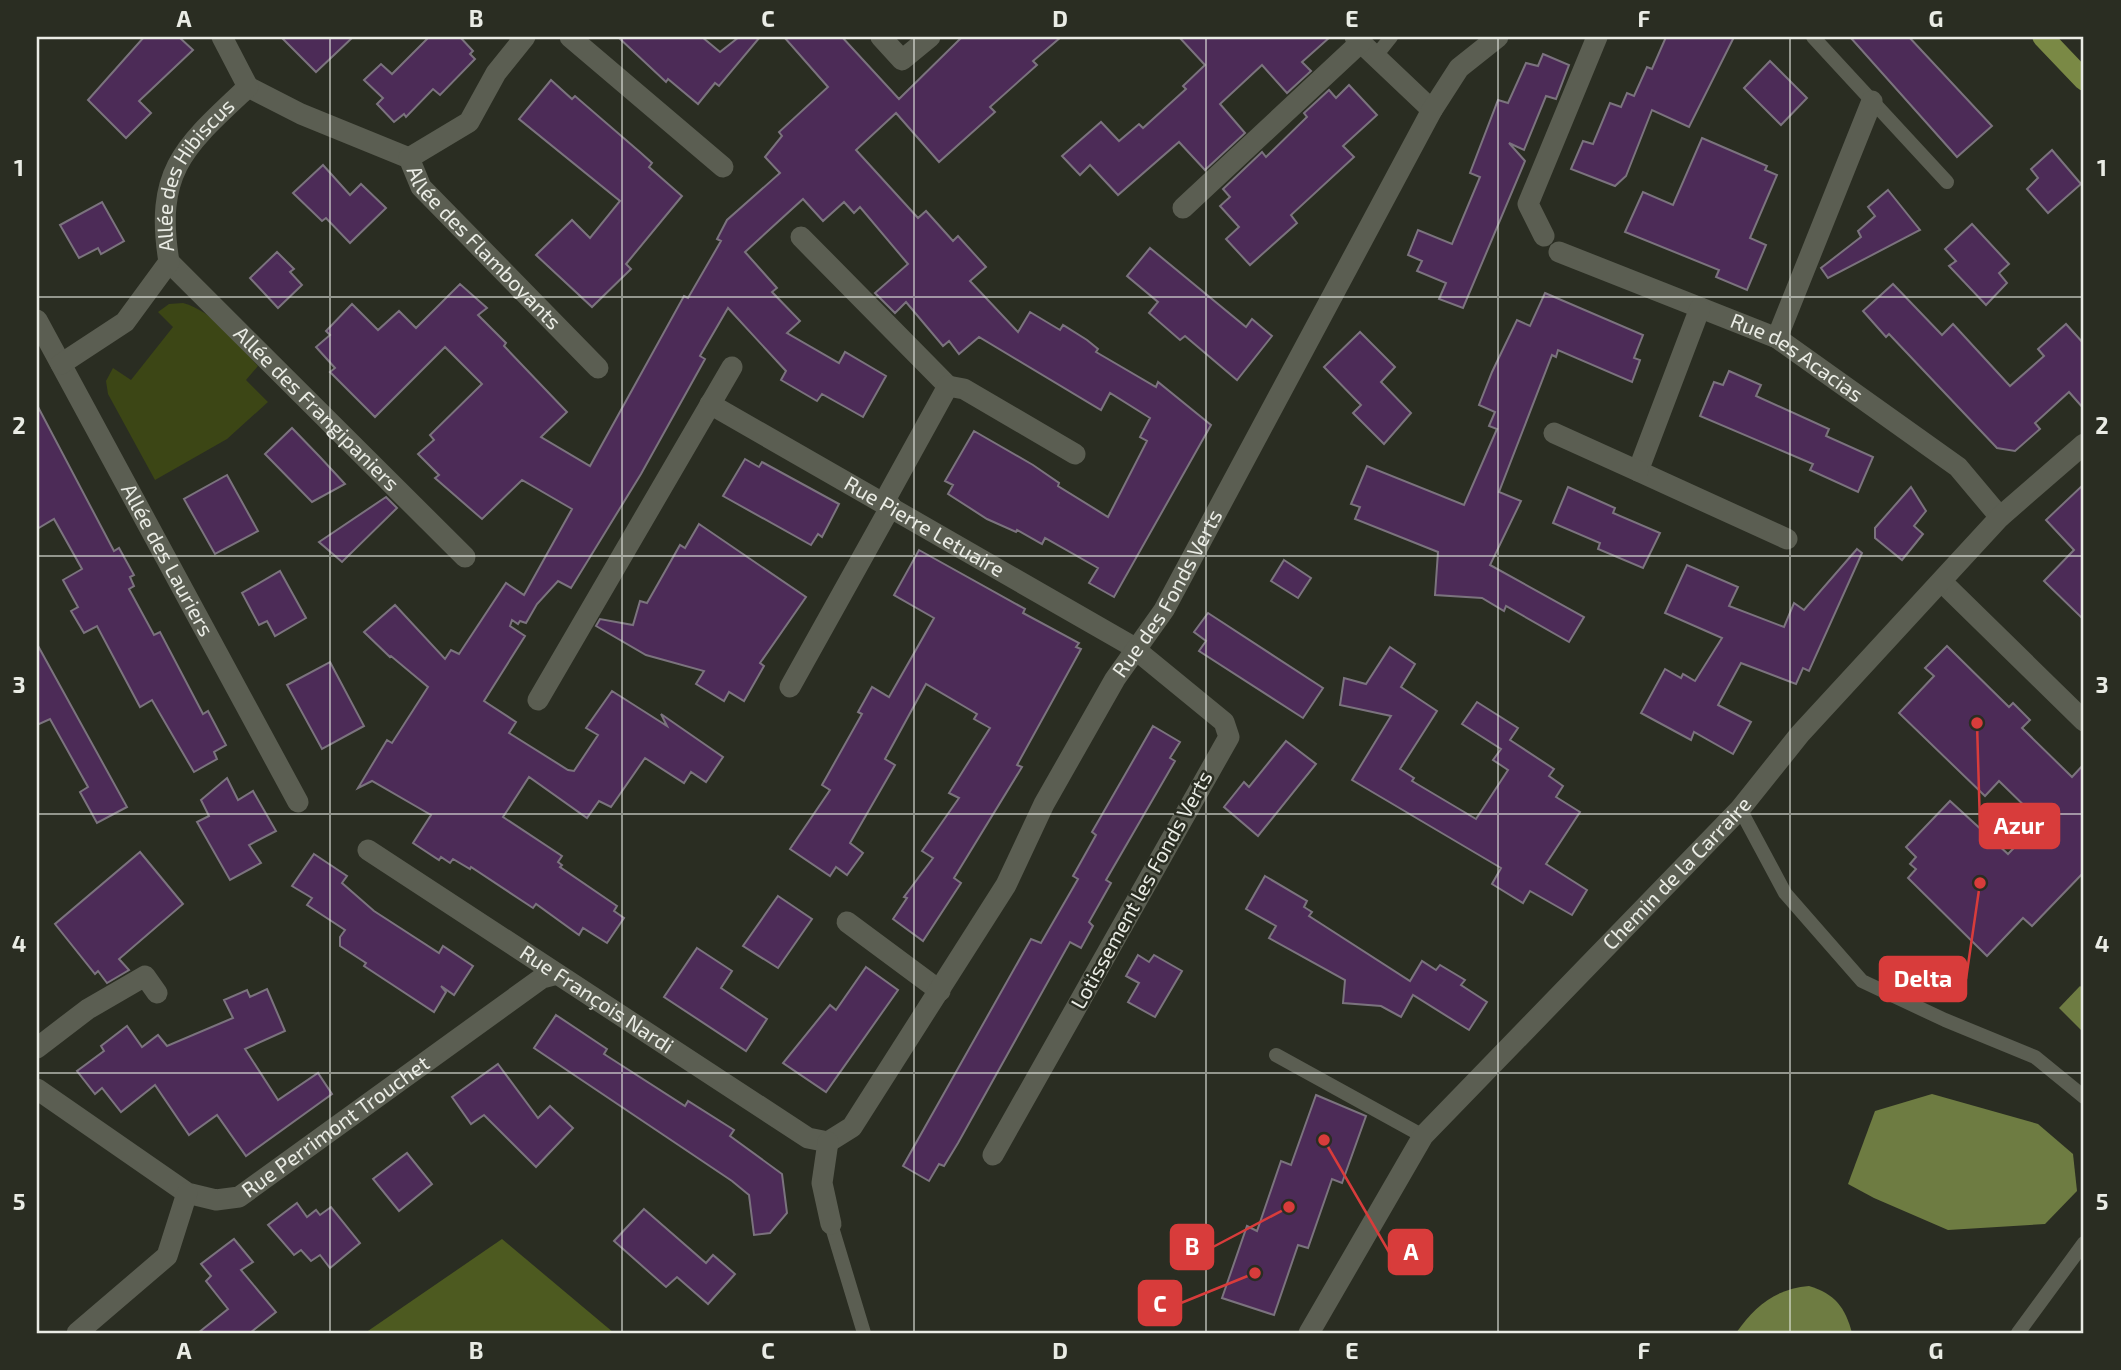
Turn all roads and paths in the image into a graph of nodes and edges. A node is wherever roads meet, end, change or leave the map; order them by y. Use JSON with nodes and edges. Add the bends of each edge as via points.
{"nodes":[{"id":1,"x":222,"y":37,"type":"edge"},
{"id":2,"x":526,"y":37,"type":"edge"},
{"id":3,"x":570,"y":37,"type":"edge"},
{"id":4,"x":881,"y":37,"type":"edge"},
{"id":5,"x":930,"y":37,"type":"edge"},
{"id":6,"x":1391,"y":37,"type":"edge"},
{"id":7,"x":1498,"y":37,"type":"edge"},
{"id":8,"x":1597,"y":37,"type":"edge"},
{"id":9,"x":1813,"y":37,"type":"edge"},
{"id":10,"x":2043,"y":37,"type":"edge"},
{"id":11,"x":1364,"y":45,"type":"edge"},
{"id":12,"x":2084,"y":80,"type":"edge"},
{"id":13,"x":248,"y":87,"type":"junction"},
{"id":14,"x":1872,"y":101,"type":"junction"},
{"id":15,"x":1432,"y":110,"type":"junction"},
{"id":16,"x":409,"y":158,"type":"junction"},
{"id":17,"x":723,"y":167,"type":"dead end"},
{"id":18,"x":1947,"y":182,"type":"dead end"},
{"id":19,"x":1182,"y":208,"type":"dead end"},
{"id":20,"x":1544,"y":236,"type":"dead end"},
{"id":21,"x":801,"y":237,"type":"dead end"},
{"id":22,"x":1559,"y":252,"type":"dead end"},
{"id":23,"x":169,"y":262,"type":"junction"},
{"id":24,"x":1700,"y":308,"type":"junction"},
{"id":25,"x":37,"y":320,"type":"edge"},
{"id":26,"x":1777,"y":338,"type":"junction"},
{"id":27,"x":61,"y":363,"type":"junction"},
{"id":28,"x":732,"y":367,"type":"dead end"},
{"id":29,"x":598,"y":368,"type":"dead end"},
{"id":30,"x":948,"y":386,"type":"junction"},
{"id":31,"x":710,"y":404,"type":"junction"},
{"id":32,"x":1555,"y":433,"type":"dead end"},
{"id":33,"x":2084,"y":444,"type":"edge"},
{"id":34,"x":1075,"y":454,"type":"dead end"},
{"id":35,"x":1638,"y":471,"type":"junction"},
{"id":36,"x":887,"y":504,"type":"junction"},
{"id":37,"x":2000,"y":517,"type":"junction"},
{"id":38,"x":1787,"y":539,"type":"dead end"},
{"id":39,"x":465,"y":557,"type":"dead end"},
{"id":40,"x":1942,"y":582,"type":"junction"},
{"id":41,"x":1137,"y":650,"type":"junction"},
{"id":42,"x":790,"y":687,"type":"dead end"},
{"id":43,"x":538,"y":700,"type":"dead end"},
{"id":44,"x":2084,"y":721,"type":"edge"},
{"id":45,"x":298,"y":802,"type":"dead end"},
{"id":46,"x":1740,"y":809,"type":"junction"},
{"id":47,"x":369,"y":849,"type":"dead end"},
{"id":48,"x":847,"y":922,"type":"dead end"},
{"id":49,"x":557,"y":974,"type":"junction"},
{"id":50,"x":940,"y":991,"type":"junction"},
{"id":51,"x":157,"y":993,"type":"dead end"},
{"id":52,"x":37,"y":1048,"type":"edge"},
{"id":53,"x":1276,"y":1055,"type":"dead end"},
{"id":54,"x":37,"y":1089,"type":"edge"},
{"id":55,"x":2084,"y":1097,"type":"edge"},
{"id":56,"x":1423,"y":1136,"type":"junction"},
{"id":57,"x":828,"y":1142,"type":"junction"},
{"id":58,"x":993,"y":1155,"type":"dead end"},
{"id":59,"x":187,"y":1193,"type":"junction"},
{"id":60,"x":831,"y":1224,"type":"joint"},
{"id":61,"x":2084,"y":1243,"type":"edge"},
{"id":62,"x":76,"y":1333,"type":"edge"},
{"id":63,"x":864,"y":1333,"type":"edge"},
{"id":64,"x":1309,"y":1333,"type":"edge"},
{"id":65,"x":2018,"y":1333,"type":"edge"}],
"edges":[{"from":1,"to":13,"type":"street","name":"Allée des Hibiscus"},
{"from":2,"to":16,"type":"street","via":[[496,73],[469,122]]},
{"from":3,"to":17,"type":"street"},
{"from":4,"to":5,"type":"street","via":[[902,60]]},
{"from":6,"to":11,"type":"lane"},
{"from":7,"to":15,"type":"street","name":"Rue des Fonds Verts","via":[[1460,68]]},
{"from":8,"to":20,"type":"street","via":[[1528,204]]},
{"from":9,"to":14,"type":"lane"},
{"from":10,"to":12,"type":"main road"},
{"from":11,"to":15,"type":"street"},
{"from":11,"to":19,"type":"street"},
{"from":13,"to":16,"type":"street","name":"Allée des Flamboyants"},
{"from":13,"to":23,"type":"street","name":"Allée des Hibiscus","via":[[203,129],[173,168],[163,223]]},
{"from":14,"to":18,"type":"lane"},
{"from":14,"to":26,"type":"street"},
{"from":15,"to":41,"type":"street","name":"Rue des Fonds Verts","via":[[1164,610]]},
{"from":16,"to":29,"type":"street","name":"Allée des Flamboyants","via":[[421,187]]},
{"from":21,"to":30,"type":"street"},
{"from":22,"to":24,"type":"street","name":"Rue des Acacias"},
{"from":23,"to":27,"type":"street","name":"Allée des Hibiscus","via":[[125,322]]},
{"from":23,"to":39,"type":"street","name":"Allée des Frangipaniers"},
{"from":24,"to":26,"type":"street","name":"Rue des Acacias"},
{"from":24,"to":35,"type":"street"},
{"from":25,"to":27,"type":"street","name":"Allée des Lauriers"},
{"from":26,"to":37,"type":"street","name":"Rue des Acacias","via":[[1958,467]]},
{"from":27,"to":45,"type":"street","name":"Allée des Lauriers"},
{"from":28,"to":31,"type":"street"},
{"from":30,"to":34,"type":"street","via":[[964,389]]},
{"from":30,"to":36,"type":"street"},
{"from":31,"to":36,"type":"street","name":"Rue Pierre Letuaire"},
{"from":31,"to":43,"type":"street"},
{"from":32,"to":35,"type":"street"},
{"from":33,"to":37,"type":"street","name":"Chemin de la Carraire"},
{"from":35,"to":38,"type":"street"},
{"from":36,"to":41,"type":"street","name":"Rue Pierre Letuaire"},
{"from":36,"to":42,"type":"street"},
{"from":37,"to":40,"type":"street","name":"Chemin de la Carraire"},
{"from":40,"to":44,"type":"street"},
{"from":40,"to":46,"type":"street","name":"Chemin de la Carraire","via":[[1800,734]]},
{"from":41,"to":50,"type":"street","name":"Rue des Fonds Verts","via":[[1115,678],[1044,804],[1006,885]]},
{"from":41,"to":58,"type":"street","name":"Lotissement les Fonds Verts","via":[[1224,722],[1229,737]]},
{"from":46,"to":55,"type":"lane","via":[[1785,893],[1862,981],[2035,1057]]},
{"from":46,"to":56,"type":"street","name":"Chemin de la Carraire"},
{"from":47,"to":49,"type":"street","name":"Rue François Nardi"},
{"from":48,"to":50,"type":"street"},
{"from":49,"to":57,"type":"street","name":"Rue François Nardi","via":[[808,1138]]},
{"from":49,"to":59,"type":"street","name":"Rue Perrimont Trouchet","via":[[542,978],[239,1197],[216,1200]]},
{"from":50,"to":57,"type":"street","name":"Rue des Fonds Verts","via":[[852,1127]]},
{"from":51,"to":52,"type":"street","via":[[145,976],[88,1009]]},
{"from":53,"to":56,"type":"lane"},
{"from":54,"to":59,"type":"street","name":"Rue Perrimont Trouchet"},
{"from":56,"to":64,"type":"street","name":"Chemin de la Carraire"},
{"from":57,"to":60,"type":"street","via":[[822,1183]]},
{"from":59,"to":62,"type":"street","via":[[167,1256]]},
{"from":60,"to":63,"type":"lane"},
{"from":61,"to":65,"type":"lane"}]}
